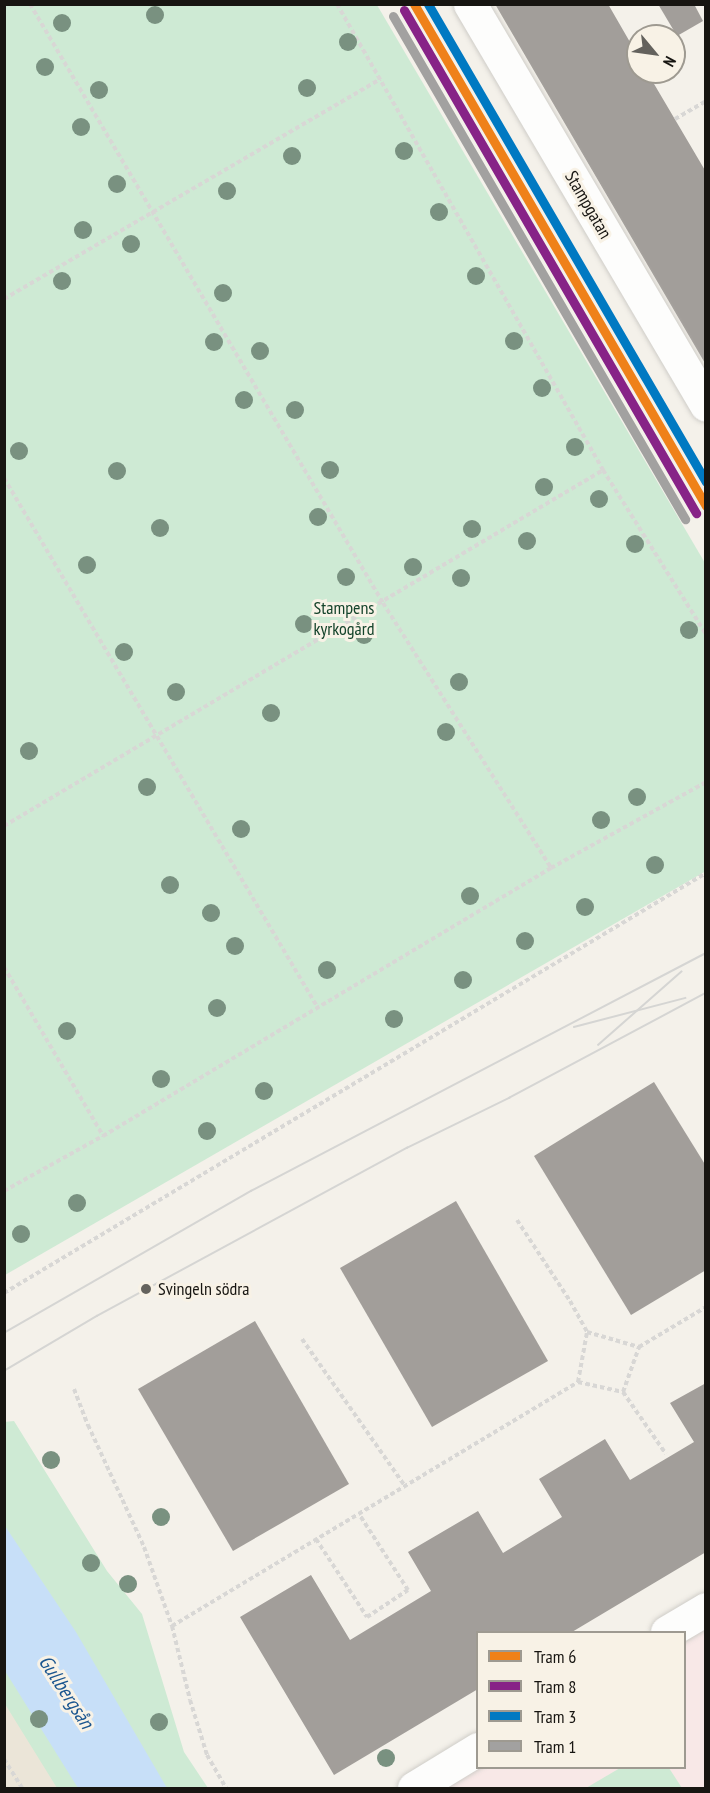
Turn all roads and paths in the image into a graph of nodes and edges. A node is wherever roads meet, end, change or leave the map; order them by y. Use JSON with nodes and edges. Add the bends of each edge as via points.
{"nodes":[{"id":1,"x":30,"y":4,"type":"edge"},
{"id":2,"x":338,"y":4,"type":"edge"},
{"id":3,"x":470,"y":4,"type":"edge"},
{"id":4,"x":380,"y":79,"type":"junction"},
{"id":5,"x":705,"y":101,"type":"edge"},
{"id":6,"x":675,"y":119,"type":"dead end"},
{"id":7,"x":153,"y":211,"type":"junction"},
{"id":8,"x":4,"y":299,"type":"edge"},
{"id":9,"x":705,"y":405,"type":"edge"},
{"id":10,"x":603,"y":470,"type":"junction"},
{"id":11,"x":4,"y":478,"type":"edge"},
{"id":12,"x":383,"y":603,"type":"junction"},
{"id":13,"x":705,"y":634,"type":"edge"},
{"id":14,"x":155,"y":735,"type":"junction"},
{"id":15,"x":705,"y":782,"type":"edge"},
{"id":16,"x":4,"y":826,"type":"edge"},
{"id":17,"x":551,"y":868,"type":"junction"},
{"id":18,"x":705,"y":873,"type":"edge"},
{"id":19,"x":4,"y":966,"type":"edge"},
{"id":20,"x":318,"y":1008,"type":"junction"},
{"id":21,"x":104,"y":1136,"type":"junction"},
{"id":22,"x":4,"y":1191,"type":"edge"},
{"id":23,"x":517,"y":1220,"type":"dead end"},
{"id":24,"x":4,"y":1293,"type":"edge"},
{"id":25,"x":705,"y":1307,"type":"edge"},
{"id":26,"x":587,"y":1332,"type":"junction"},
{"id":27,"x":302,"y":1339,"type":"dead end"},
{"id":28,"x":639,"y":1347,"type":"junction"},
{"id":29,"x":578,"y":1383,"type":"junction"},
{"id":30,"x":74,"y":1389,"type":"dead end"},
{"id":31,"x":623,"y":1392,"type":"junction"},
{"id":32,"x":666,"y":1454,"type":"dead end"},
{"id":33,"x":405,"y":1486,"type":"junction"},
{"id":34,"x":359,"y":1514,"type":"junction"},
{"id":35,"x":316,"y":1539,"type":"junction"},
{"id":36,"x":705,"y":1609,"type":"edge"},
{"id":37,"x":172,"y":1626,"type":"junction"},
{"id":38,"x":669,"y":1631,"type":"edge"},
{"id":39,"x":476,"y":1750,"type":"edge"},
{"id":40,"x":4,"y":1759,"type":"edge"},
{"id":41,"x":22,"y":1788,"type":"edge"},
{"id":42,"x":226,"y":1788,"type":"edge"},
{"id":43,"x":414,"y":1788,"type":"edge"}],
"edges":[{"from":1,"to":7,"type":"path"},
{"from":2,"to":4,"type":"path"},
{"from":3,"to":9,"type":"street","name":"Stampgatan"},
{"from":4,"to":7,"type":"path"},
{"from":4,"to":10,"type":"path"},
{"from":5,"to":6,"type":"path"},
{"from":7,"to":8,"type":"path"},
{"from":7,"to":12,"type":"path"},
{"from":10,"to":12,"type":"path"},
{"from":10,"to":13,"type":"path"},
{"from":11,"to":14,"type":"path"},
{"from":12,"to":14,"type":"path"},
{"from":12,"to":17,"type":"path"},
{"from":14,"to":16,"type":"path"},
{"from":14,"to":20,"type":"path"},
{"from":15,"to":17,"type":"path"},
{"from":17,"to":20,"type":"path"},
{"from":18,"to":24,"type":"path"},
{"from":19,"to":21,"type":"path"},
{"from":20,"to":21,"type":"path"},
{"from":21,"to":22,"type":"path"},
{"from":23,"to":26,"type":"path"},
{"from":25,"to":28,"type":"path"},
{"from":26,"to":28,"type":"path"},
{"from":26,"to":29,"type":"path"},
{"from":27,"to":33,"type":"path"},
{"from":28,"to":31,"type":"path"},
{"from":29,"to":31,"type":"path"},
{"from":29,"to":33,"type":"path"},
{"from":30,"to":37,"type":"path","via":[[144,1547]]},
{"from":31,"to":32,"type":"path"},
{"from":33,"to":34,"type":"path"},
{"from":34,"to":35,"type":"path"},
{"from":34,"to":35,"type":"path","via":[[408,1590],[367,1617]]},
{"from":35,"to":37,"type":"path"},
{"from":36,"to":38,"type":"street"},
{"from":37,"to":42,"type":"path","via":[[207,1755]]},
{"from":39,"to":43,"type":"street"},
{"from":40,"to":41,"type":"path"}]}
